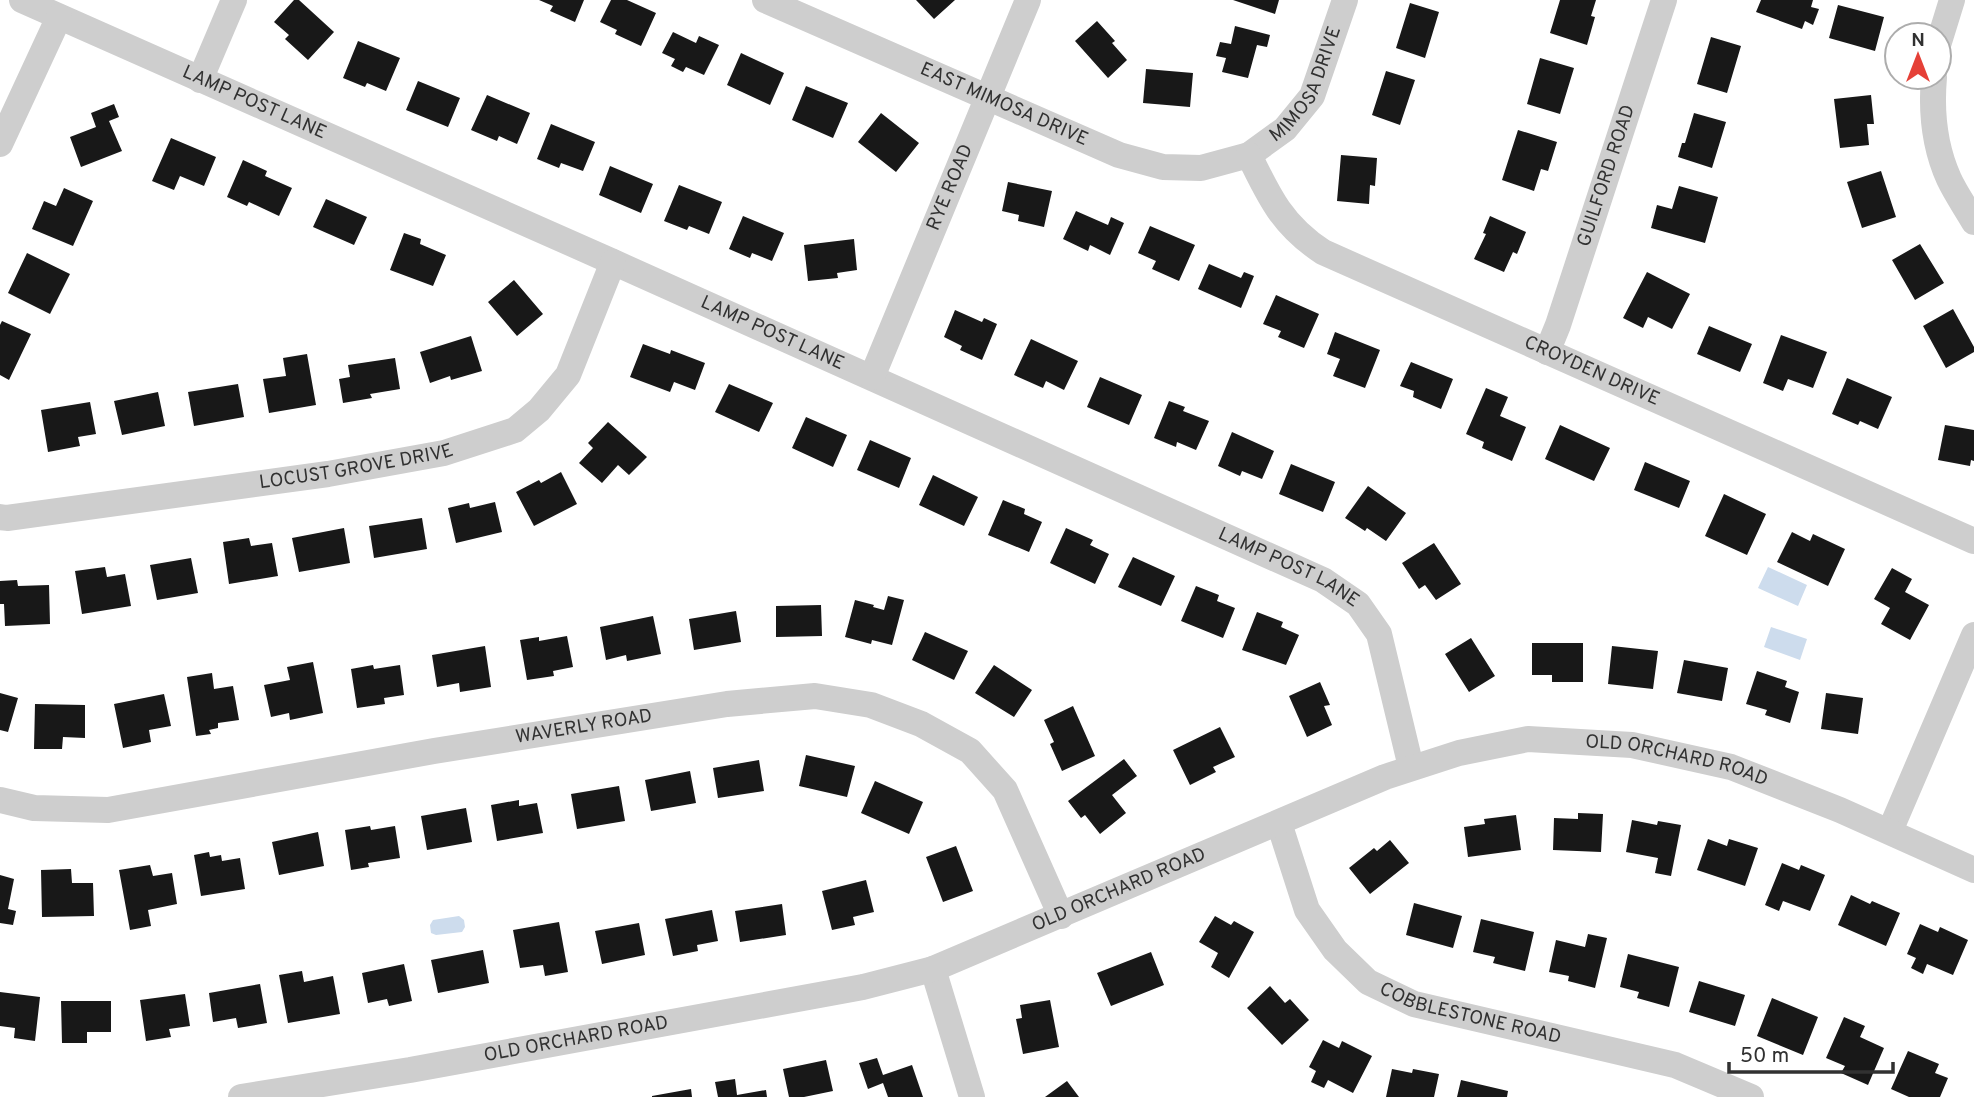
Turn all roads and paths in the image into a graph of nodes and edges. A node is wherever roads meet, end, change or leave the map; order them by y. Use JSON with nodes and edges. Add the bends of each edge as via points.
{"nodes":[{"id":1,"x":22,"y":0,"type":"edge"},
{"id":2,"x":234,"y":0,"type":"edge"},
{"id":3,"x":765,"y":0,"type":"edge"},
{"id":4,"x":1028,"y":0,"type":"edge"},
{"id":5,"x":1345,"y":0,"type":"edge"},
{"id":6,"x":1664,"y":0,"type":"edge"},
{"id":7,"x":1952,"y":0,"type":"edge"},
{"id":8,"x":59,"y":17,"type":"junction"},
{"id":9,"x":1946,"y":21,"type":"edge"},
{"id":10,"x":200,"y":80,"type":"junction"},
{"id":11,"x":1933,"y":91,"type":"edge"},
{"id":12,"x":988,"y":99,"type":"junction"},
{"id":13,"x":0,"y":144,"type":"edge"},
{"id":14,"x":1249,"y":156,"type":"junction"},
{"id":15,"x":1974,"y":222,"type":"edge"},
{"id":16,"x":613,"y":261,"type":"junction"},
{"id":17,"x":1547,"y":352,"type":"junction"},
{"id":18,"x":872,"y":377,"type":"junction"},
{"id":19,"x":0,"y":517,"type":"edge"},
{"id":20,"x":1974,"y":541,"type":"edge"},
{"id":21,"x":1974,"y":635,"type":"edge"},
{"id":22,"x":1411,"y":767,"type":"junction"},
{"id":23,"x":0,"y":800,"type":"edge"},
{"id":24,"x":1279,"y":823,"type":"junction"},
{"id":25,"x":1890,"y":831,"type":"junction"},
{"id":26,"x":1974,"y":870,"type":"edge"},
{"id":27,"x":1061,"y":916,"type":"junction"},
{"id":28,"x":933,"y":969,"type":"junction"},
{"id":29,"x":241,"y":1097,"type":"edge"},
{"id":30,"x":972,"y":1097,"type":"edge"},
{"id":31,"x":1751,"y":1097,"type":"edge"}],
"edges":[{"from":1,"to":8,"type":"street","name":"LAMP POST LANE"},
{"from":2,"to":10,"type":"street"},
{"from":3,"to":12,"type":"street","name":"EAST MIMOSA DRIVE"},
{"from":4,"to":12,"type":"street","name":"RYE ROAD"},
{"from":5,"to":14,"type":"street","name":"MIMOSA DRIVE","via":[[1312,96],[1285,129]]},
{"from":6,"to":17,"type":"street","name":"GUILFORD ROAD"},
{"from":7,"to":9,"type":"street"},
{"from":8,"to":10,"type":"street","name":"LAMP POST LANE"},
{"from":8,"to":13,"type":"street"},
{"from":10,"to":16,"type":"street","name":"LAMP POST LANE"},
{"from":11,"to":15,"type":"street","via":[[1937,142],[1949,179]]},
{"from":12,"to":14,"type":"street","name":"EAST MIMOSA DRIVE","via":[[1119,155],[1163,167],[1201,168]]},
{"from":12,"to":18,"type":"street","name":"RYE ROAD"},
{"from":14,"to":17,"type":"street","name":"CROYDEN DRIVE","via":[[1281,214],[1301,237],[1323,252]]},
{"from":16,"to":18,"type":"street","name":"LAMP POST LANE"},
{"from":16,"to":19,"type":"street","name":"LOCUST GROVE DRIVE","via":[[568,375],[540,410],[515,430],[444,453],[328,474]]},
{"from":17,"to":20,"type":"street","name":"CROYDEN DRIVE"},
{"from":18,"to":22,"type":"street","name":"LAMP POST LANE","via":[[1323,580],[1358,604],[1379,634]]},
{"from":21,"to":25,"type":"street"},
{"from":22,"to":24,"type":"street","name":"OLD ORCHARD ROAD"},
{"from":22,"to":25,"type":"street","name":"OLD ORCHARD ROAD","via":[[1528,740],[1632,745],[1731,767]]},
{"from":23,"to":27,"type":"street","name":"WAVERLY ROAD","via":[[34,808],[108,810],[460,747],[727,704],[815,696],[872,705],[921,724],[970,751],[1004,790]]},
{"from":24,"to":27,"type":"street","name":"OLD ORCHARD ROAD"},
{"from":24,"to":31,"type":"street","name":"COBBLESTONE ROAD","via":[[1307,910],[1335,950],[1368,982],[1414,1004],[1675,1065]]},
{"from":25,"to":26,"type":"street","name":"OLD ORCHARD ROAD"},
{"from":27,"to":28,"type":"street","name":"OLD ORCHARD ROAD"},
{"from":28,"to":29,"type":"street","name":"OLD ORCHARD ROAD","via":[[810,997]]},
{"from":28,"to":30,"type":"street"}]}
